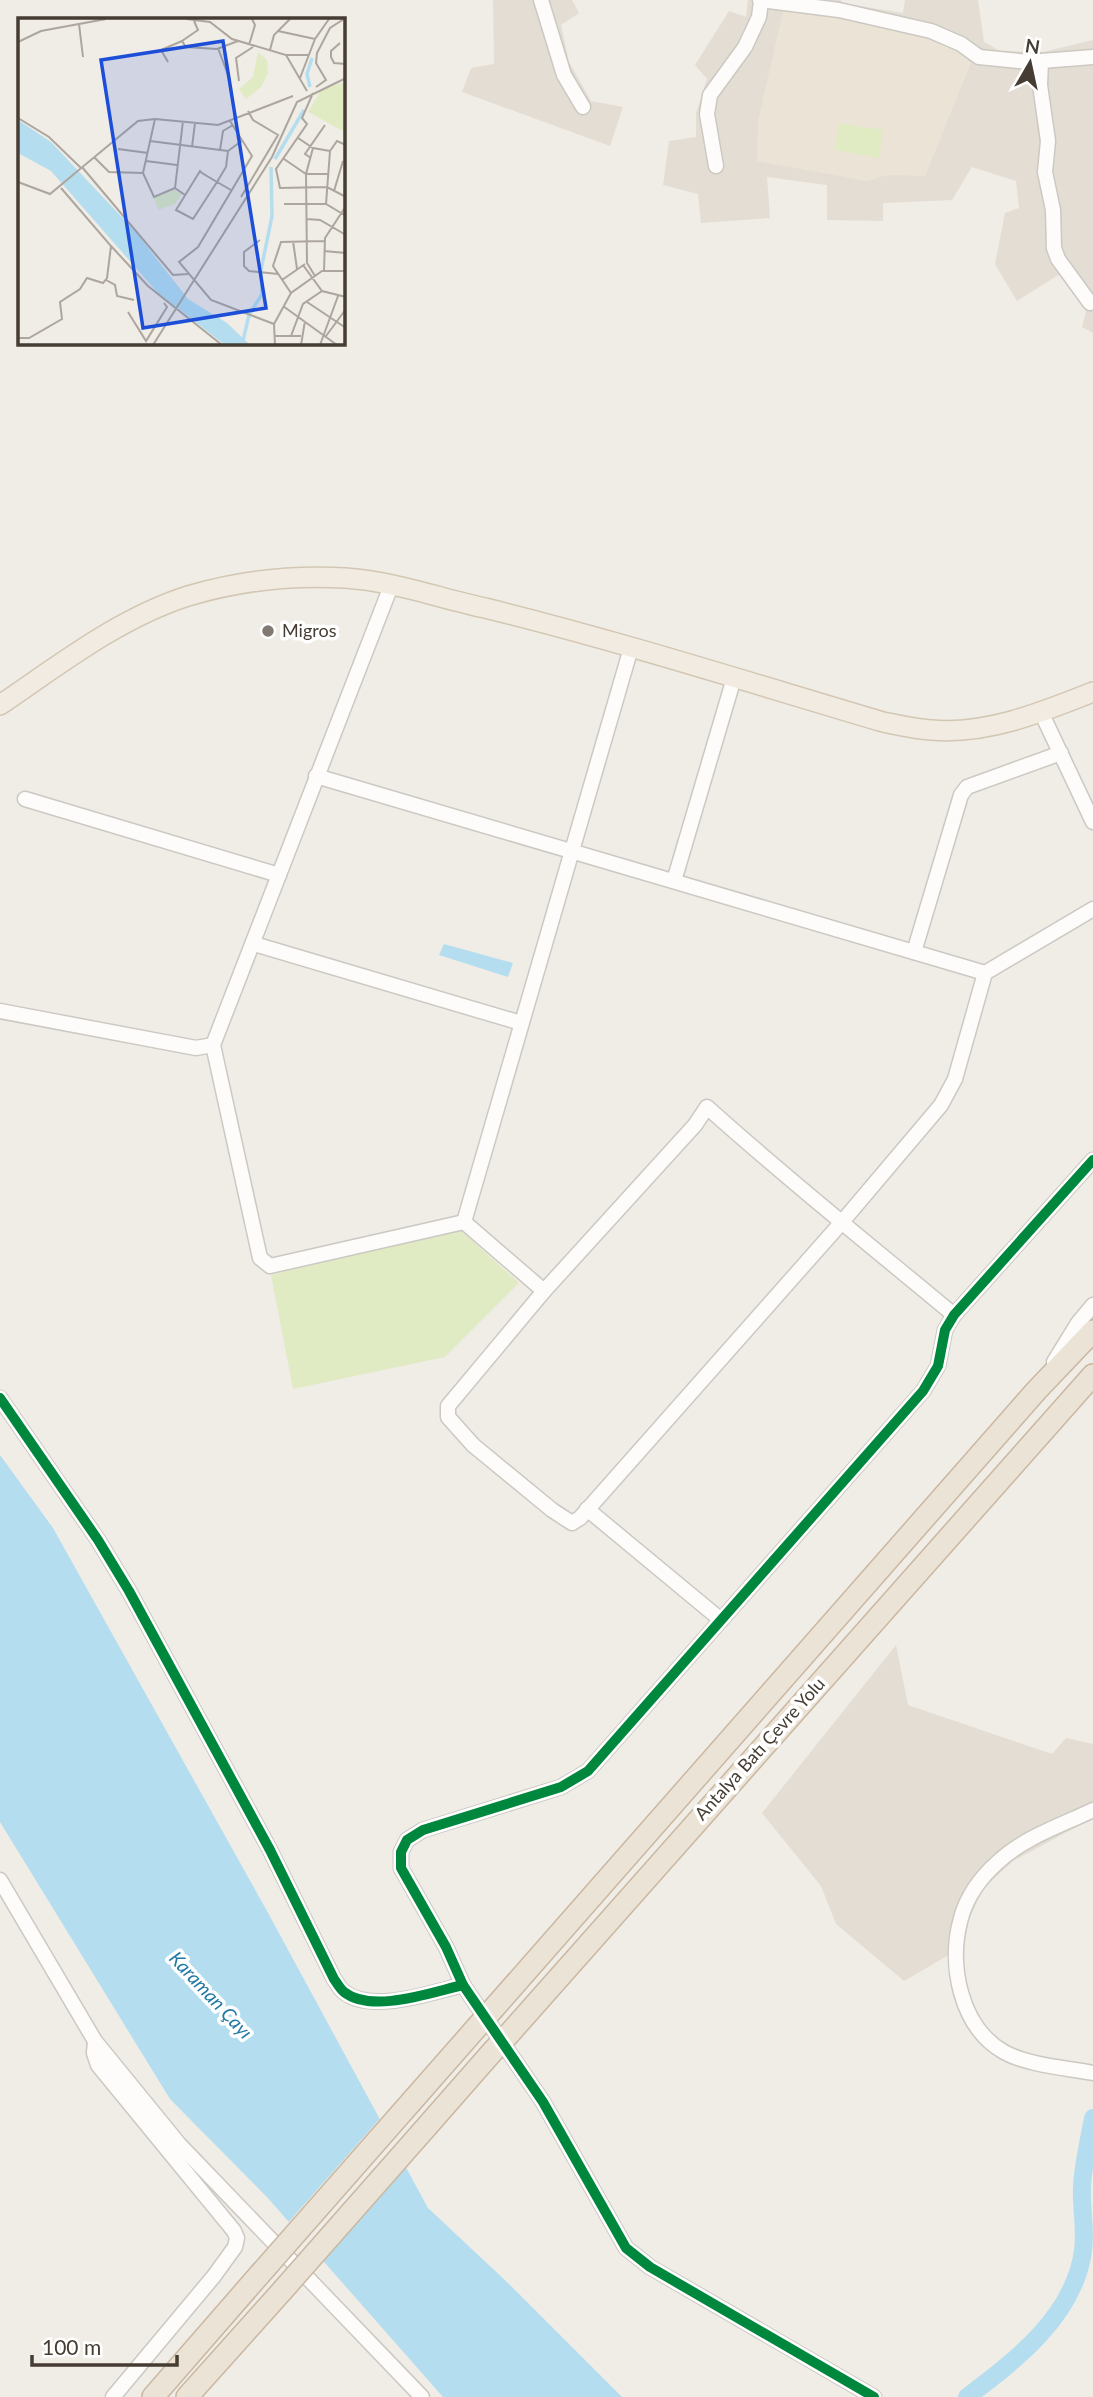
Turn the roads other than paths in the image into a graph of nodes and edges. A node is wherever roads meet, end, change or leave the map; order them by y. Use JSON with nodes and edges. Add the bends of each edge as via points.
{"nodes":[{"id":1,"x":541,"y":0,"type":"edge"},
{"id":2,"x":760,"y":1,"type":"edge"},
{"id":3,"x":1093,"y":57,"type":"edge"},
{"id":4,"x":1041,"y":61,"type":"junction"},
{"id":5,"x":583,"y":107,"type":"dead end"},
{"id":6,"x":716,"y":166,"type":"dead end"},
{"id":7,"x":1090,"y":303,"type":"dead end"},
{"id":8,"x":391,"y":586,"type":"junction"},
{"id":9,"x":631,"y":648,"type":"junction"},
{"id":10,"x":734,"y":678,"type":"junction"},
{"id":11,"x":1093,"y":692,"type":"edge"},
{"id":12,"x":0,"y":705,"type":"edge"},
{"id":13,"x":1041,"y":712,"type":"junction"},
{"id":14,"x":1060,"y":753,"type":"junction"},
{"id":15,"x":316,"y":776,"type":"junction"},
{"id":16,"x":25,"y":799,"type":"dead end"},
{"id":17,"x":1093,"y":822,"type":"edge"},
{"id":18,"x":572,"y":851,"type":"junction"},
{"id":19,"x":279,"y":875,"type":"junction"},
{"id":20,"x":674,"y":881,"type":"junction"},
{"id":21,"x":1093,"y":909,"type":"edge"},
{"id":22,"x":254,"y":944,"type":"junction"},
{"id":23,"x":914,"y":952,"type":"junction"},
{"id":24,"x":985,"y":973,"type":"junction"},
{"id":25,"x":0,"y":1011,"type":"edge"},
{"id":26,"x":521,"y":1023,"type":"junction"},
{"id":27,"x":213,"y":1045,"type":"junction"},
{"id":28,"x":1093,"y":1160,"type":"edge"},
{"id":29,"x":464,"y":1222,"type":"junction"},
{"id":30,"x":842,"y":1222,"type":"junction"},
{"id":31,"x":544,"y":1291,"type":"junction"},
{"id":32,"x":1093,"y":1305,"type":"edge"},
{"id":33,"x":954,"y":1315,"type":"junction"},
{"id":34,"x":1093,"y":1331,"type":"edge"},
{"id":35,"x":1093,"y":1375,"type":"edge"},
{"id":36,"x":1036,"y":1391,"type":"junction"},
{"id":37,"x":0,"y":1398,"type":"edge"},
{"id":38,"x":587,"y":1509,"type":"junction"},
{"id":39,"x":721,"y":1620,"type":"junction"},
{"id":40,"x":1093,"y":1810,"type":"edge"},
{"id":41,"x":0,"y":1880,"type":"edge"},
{"id":42,"x":463,"y":1985,"type":"junction"},
{"id":43,"x":95,"y":2041,"type":"junction"},
{"id":44,"x":1091,"y":2072,"type":"edge"},
{"id":45,"x":113,"y":2397,"type":"edge"},
{"id":46,"x":153,"y":2397,"type":"edge"},
{"id":47,"x":187,"y":2397,"type":"edge"},
{"id":48,"x":422,"y":2397,"type":"edge"},
{"id":49,"x":874,"y":2397,"type":"edge"}],
"edges":[{"from":1,"to":5,"type":"street","via":[[564,75]]},
{"from":2,"to":4,"type":"street","via":[[839,10],[931,31],[979,57]]},
{"from":2,"to":6,"type":"street","via":[[745,47],[710,95],[707,114]]},
{"from":3,"to":4,"type":"street"},
{"from":4,"to":7,"type":"street","via":[[1048,141],[1045,172],[1053,209],[1054,248]]},
{"from":8,"to":9,"type":"main road"},
{"from":8,"to":12,"type":"main road","via":[[347,578],[292,577],[187,596],[100,638]]},
{"from":8,"to":15,"type":"street"},
{"from":9,"to":10,"type":"main road"},
{"from":9,"to":18,"type":"street"},
{"from":10,"to":13,"type":"main road","via":[[883,722],[932,730],[969,729]]},
{"from":10,"to":20,"type":"street"},
{"from":11,"to":13,"type":"main road"},
{"from":13,"to":14,"type":"street"},
{"from":14,"to":17,"type":"street"},
{"from":14,"to":23,"type":"street","via":[[967,787]]},
{"from":15,"to":18,"type":"street"},
{"from":15,"to":19,"type":"street"},
{"from":16,"to":19,"type":"street"},
{"from":18,"to":20,"type":"street"},
{"from":18,"to":26,"type":"street"},
{"from":19,"to":22,"type":"street"},
{"from":20,"to":23,"type":"street"},
{"from":21,"to":24,"type":"street"},
{"from":22,"to":26,"type":"street"},
{"from":22,"to":27,"type":"street"},
{"from":23,"to":24,"type":"street"},
{"from":24,"to":30,"type":"street","via":[[955,1079],[941,1105]]},
{"from":25,"to":27,"type":"street","via":[[196,1048]]},
{"from":26,"to":29,"type":"street"},
{"from":27,"to":29,"type":"street","via":[[260,1258],[270,1266]]},
{"from":28,"to":33,"type":"street"},
{"from":29,"to":31,"type":"street"},
{"from":30,"to":31,"type":"street","via":[[707,1107]]},
{"from":30,"to":33,"type":"street"},
{"from":30,"to":38,"type":"street"},
{"from":31,"to":38,"type":"street","via":[[448,1406],[448,1417],[472,1445],[552,1510],[572,1522]]},
{"from":32,"to":36,"type":"street"},
{"from":33,"to":39,"type":"street","via":[[945,1329],[938,1366],[923,1391]]},
{"from":34,"to":36,"type":"highway"},
{"from":35,"to":47,"type":"highway","name":"Antalya Batı Çevre Yolu","bridge":true},
{"from":36,"to":46,"type":"highway","bridge":true},
{"from":37,"to":42,"type":"street","via":[[129,1591],[345,1993],[387,2002]]},
{"from":38,"to":39,"type":"street"},
{"from":39,"to":42,"type":"street","via":[[588,1771],[561,1787],[423,1830],[407,1840],[401,1868]]},
{"from":40,"to":44,"type":"street","via":[[1033,1838],[983,1877],[961,1919],[957,1969],[971,2016],[1004,2052]]},
{"from":41,"to":43,"type":"street"},
{"from":42,"to":49,"type":"street","via":[[543,2102],[626,2248],[650,2267]]},
{"from":43,"to":45,"type":"street","via":[[98,2065],[237,2238],[214,2276]]},
{"from":43,"to":48,"type":"street","via":[[179,2144]]}]}
